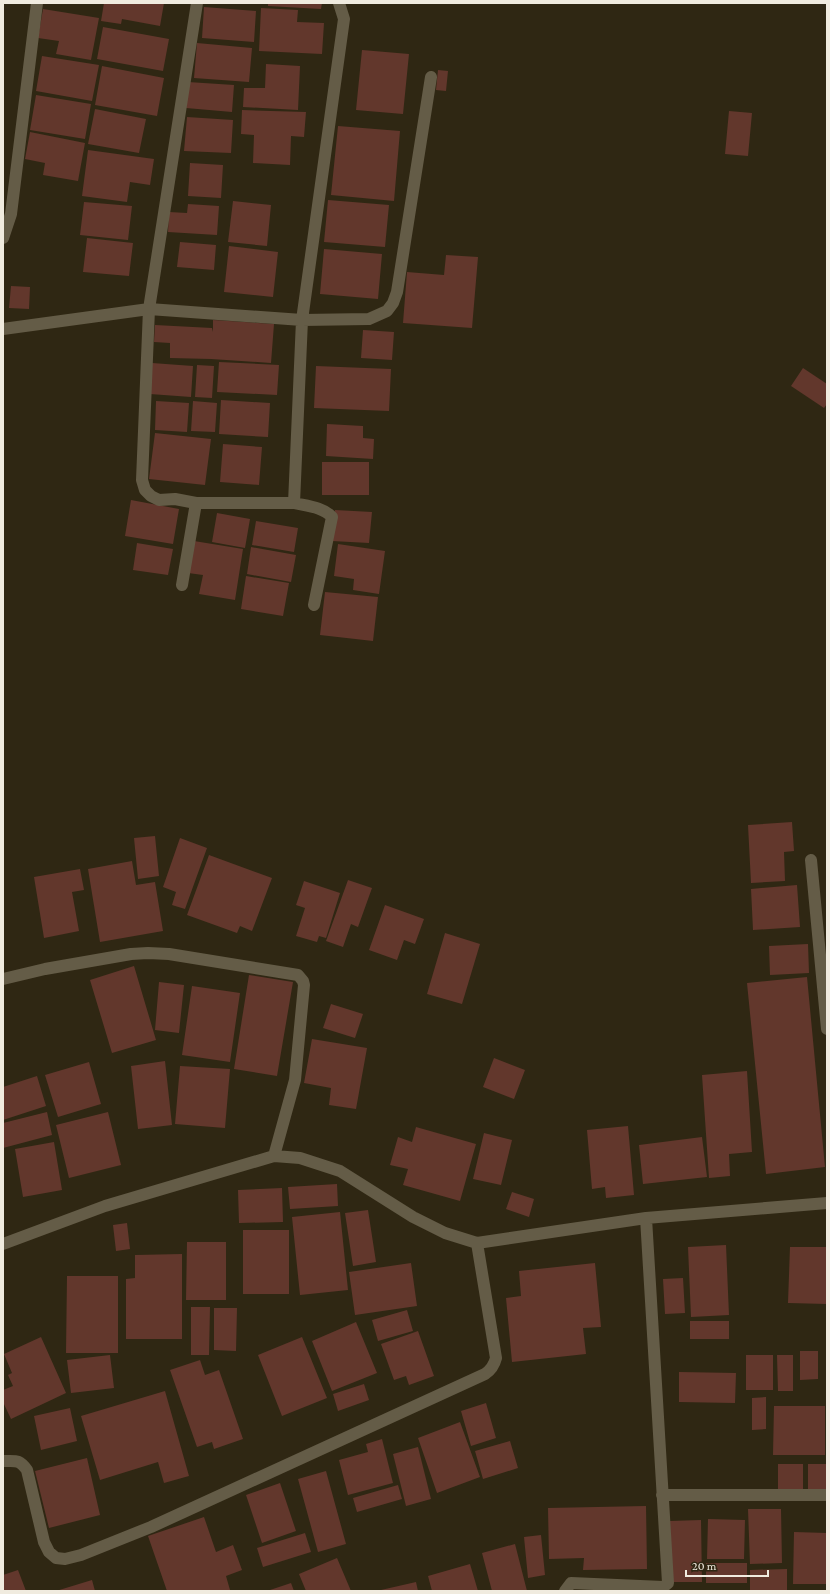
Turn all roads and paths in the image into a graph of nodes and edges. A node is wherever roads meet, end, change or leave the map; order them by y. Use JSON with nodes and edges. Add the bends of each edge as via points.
{"nodes":[{"id":1,"x":37,"y":3,"type":"edge"},
{"id":2,"x":197,"y":3,"type":"edge"},
{"id":3,"x":339,"y":3,"type":"edge"},
{"id":4,"x":431,"y":77,"type":"dead end"},
{"id":5,"x":3,"y":238,"type":"edge"},
{"id":6,"x":149,"y":309,"type":"junction"},
{"id":7,"x":302,"y":320,"type":"junction"},
{"id":8,"x":3,"y":329,"type":"edge"},
{"id":9,"x":196,"y":502,"type":"junction"},
{"id":10,"x":294,"y":503,"type":"junction"},
{"id":11,"x":182,"y":585,"type":"dead end"},
{"id":12,"x":314,"y":605,"type":"dead end"},
{"id":13,"x":811,"y":860,"type":"dead end"},
{"id":14,"x":3,"y":979,"type":"edge"},
{"id":15,"x":827,"y":1028,"type":"edge"},
{"id":16,"x":274,"y":1156,"type":"junction"},
{"id":17,"x":827,"y":1203,"type":"edge"},
{"id":18,"x":646,"y":1218,"type":"junction"},
{"id":19,"x":477,"y":1243,"type":"junction"},
{"id":20,"x":3,"y":1244,"type":"edge"},
{"id":21,"x":3,"y":1461,"type":"edge"},
{"id":22,"x":827,"y":1494,"type":"edge"},
{"id":23,"x":662,"y":1495,"type":"junction"},
{"id":24,"x":565,"y":1591,"type":"edge"}],
"edges":[{"from":1,"to":5,"type":"street","via":[[11,214]]},
{"from":2,"to":6,"type":"street"},
{"from":3,"to":7,"type":"street","via":[[344,19]]},
{"from":4,"to":7,"type":"street","via":[[397,292],[393,303],[387,311],[369,319]]},
{"from":6,"to":7,"type":"street"},
{"from":6,"to":8,"type":"street"},
{"from":6,"to":9,"type":"street","via":[[142,480],[145,490],[159,500]]},
{"from":7,"to":10,"type":"street"},
{"from":9,"to":10,"type":"street"},
{"from":9,"to":11,"type":"street"},
{"from":10,"to":12,"type":"street","via":[[320,509],[332,518]]},
{"from":13,"to":15,"type":"street"},
{"from":14,"to":16,"type":"street","via":[[45,969],[148,953],[169,954],[298,975],[304,985],[295,1080]]},
{"from":16,"to":19,"type":"street","via":[[300,1158],[340,1171],[413,1217]]},
{"from":16,"to":20,"type":"street","via":[[105,1206]]},
{"from":17,"to":18,"type":"street"},
{"from":18,"to":19,"type":"street"},
{"from":18,"to":23,"type":"street"},
{"from":19,"to":21,"type":"street","via":[[496,1358],[485,1374],[449,1391],[151,1527],[81,1555],[64,1559],[56,1558],[44,1542],[27,1470],[17,1461]]},
{"from":22,"to":23,"type":"street"},
{"from":23,"to":24,"type":"street","via":[[668,1583],[666,1586],[663,1588],[571,1583]]}]}
